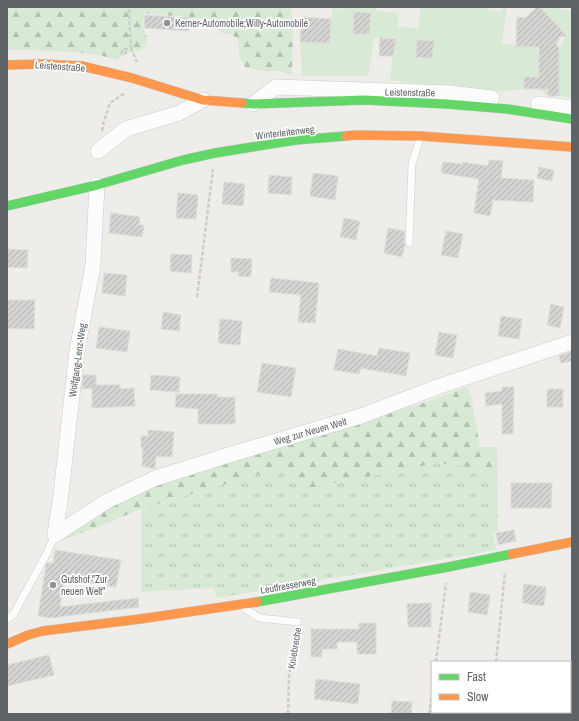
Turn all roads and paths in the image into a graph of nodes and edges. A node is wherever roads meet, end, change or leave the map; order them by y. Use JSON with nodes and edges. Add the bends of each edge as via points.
{"nodes":[{"id":1,"x":130,"y":7,"type":"edge"},
{"id":2,"x":131,"y":48,"type":"junction"},
{"id":3,"x":122,"y":54,"type":"dead end"},
{"id":4,"x":7,"y":65,"type":"edge"},
{"id":5,"x":139,"y":66,"type":"dead end"},
{"id":6,"x":203,"y":100,"type":"junction"},
{"id":7,"x":253,"y":104,"type":"junction"},
{"id":8,"x":572,"y":108,"type":"edge"},
{"id":9,"x":572,"y":119,"type":"edge"},
{"id":10,"x":420,"y":136,"type":"junction"},
{"id":11,"x":572,"y":147,"type":"edge"},
{"id":12,"x":98,"y":151,"type":"dead end"},
{"id":13,"x":215,"y":153,"type":"junction"},
{"id":14,"x":97,"y":185,"type":"junction"},
{"id":15,"x":7,"y":206,"type":"edge"},
{"id":16,"x":409,"y":243,"type":"dead end"},
{"id":17,"x":197,"y":297,"type":"dead end"},
{"id":18,"x":572,"y":342,"type":"edge"},
{"id":19,"x":54,"y":535,"type":"junction"},
{"id":20,"x":572,"y":542,"type":"edge"},
{"id":21,"x":507,"y":556,"type":"junction"},
{"id":22,"x":448,"y":567,"type":"junction"},
{"id":23,"x":238,"y":605,"type":"junction"},
{"id":24,"x":7,"y":619,"type":"edge"},
{"id":25,"x":298,"y":622,"type":"joint"},
{"id":26,"x":7,"y":644,"type":"edge"},
{"id":27,"x":436,"y":661,"type":"edge"},
{"id":28,"x":496,"y":661,"type":"edge"},
{"id":29,"x":431,"y":701,"type":"edge"},
{"id":30,"x":288,"y":714,"type":"edge"},
{"id":31,"x":429,"y":714,"type":"edge"}],
"edges":[{"from":1,"to":2,"type":"path"},
{"from":2,"to":3,"type":"path","via":[[122,50]]},
{"from":2,"to":5,"type":"path"},
{"from":4,"to":6,"type":"street","name":"Leistenstraße","via":[[82,66]]},
{"from":6,"to":7,"type":"street","name":"Leistenstraße"},
{"from":6,"to":12,"type":"street","via":[[179,113],[126,129]]},
{"from":7,"to":8,"type":"street","name":"Leistenstraße","via":[[276,87],[449,93]]},
{"from":7,"to":9,"type":"street","name":"Leistenstraße","via":[[364,100],[507,109]]},
{"from":10,"to":11,"type":"street","name":"Winterleitenweg"},
{"from":10,"to":13,"type":"street","name":"Winterleitenweg","via":[[356,135],[296,140]]},
{"from":10,"to":16,"type":"lane","via":[[412,164]]},
{"from":13,"to":14,"type":"street","name":"Winterleitenweg"},
{"from":13,"to":17,"type":"path"},
{"from":14,"to":15,"type":"street","name":"Winterleitenweg"},
{"from":14,"to":19,"type":"street","name":"Wolfgang-Lenz-Weg","via":[[93,265],[77,351]]},
{"from":18,"to":19,"type":"street","name":"Weg zur Neuen Welt","via":[[436,387],[361,416],[156,478],[106,500]]},
{"from":19,"to":24,"type":"lane","via":[[13,615]]},
{"from":20,"to":21,"type":"street","name":"Leutfresserweg"},
{"from":21,"to":22,"type":"street","name":"Leutfresserweg"},
{"from":21,"to":28,"type":"path"},
{"from":22,"to":23,"type":"street","name":"Leutfresserweg"},
{"from":22,"to":27,"type":"path"},
{"from":23,"to":25,"type":"lane","name":"Kniebreche","via":[[260,618]]},
{"from":23,"to":26,"type":"street","name":"Leutfresserweg","via":[[43,630]]},
{"from":25,"to":30,"type":"path","name":"Kniebreche","via":[[290,675]]},
{"from":29,"to":31,"type":"path"}]}
